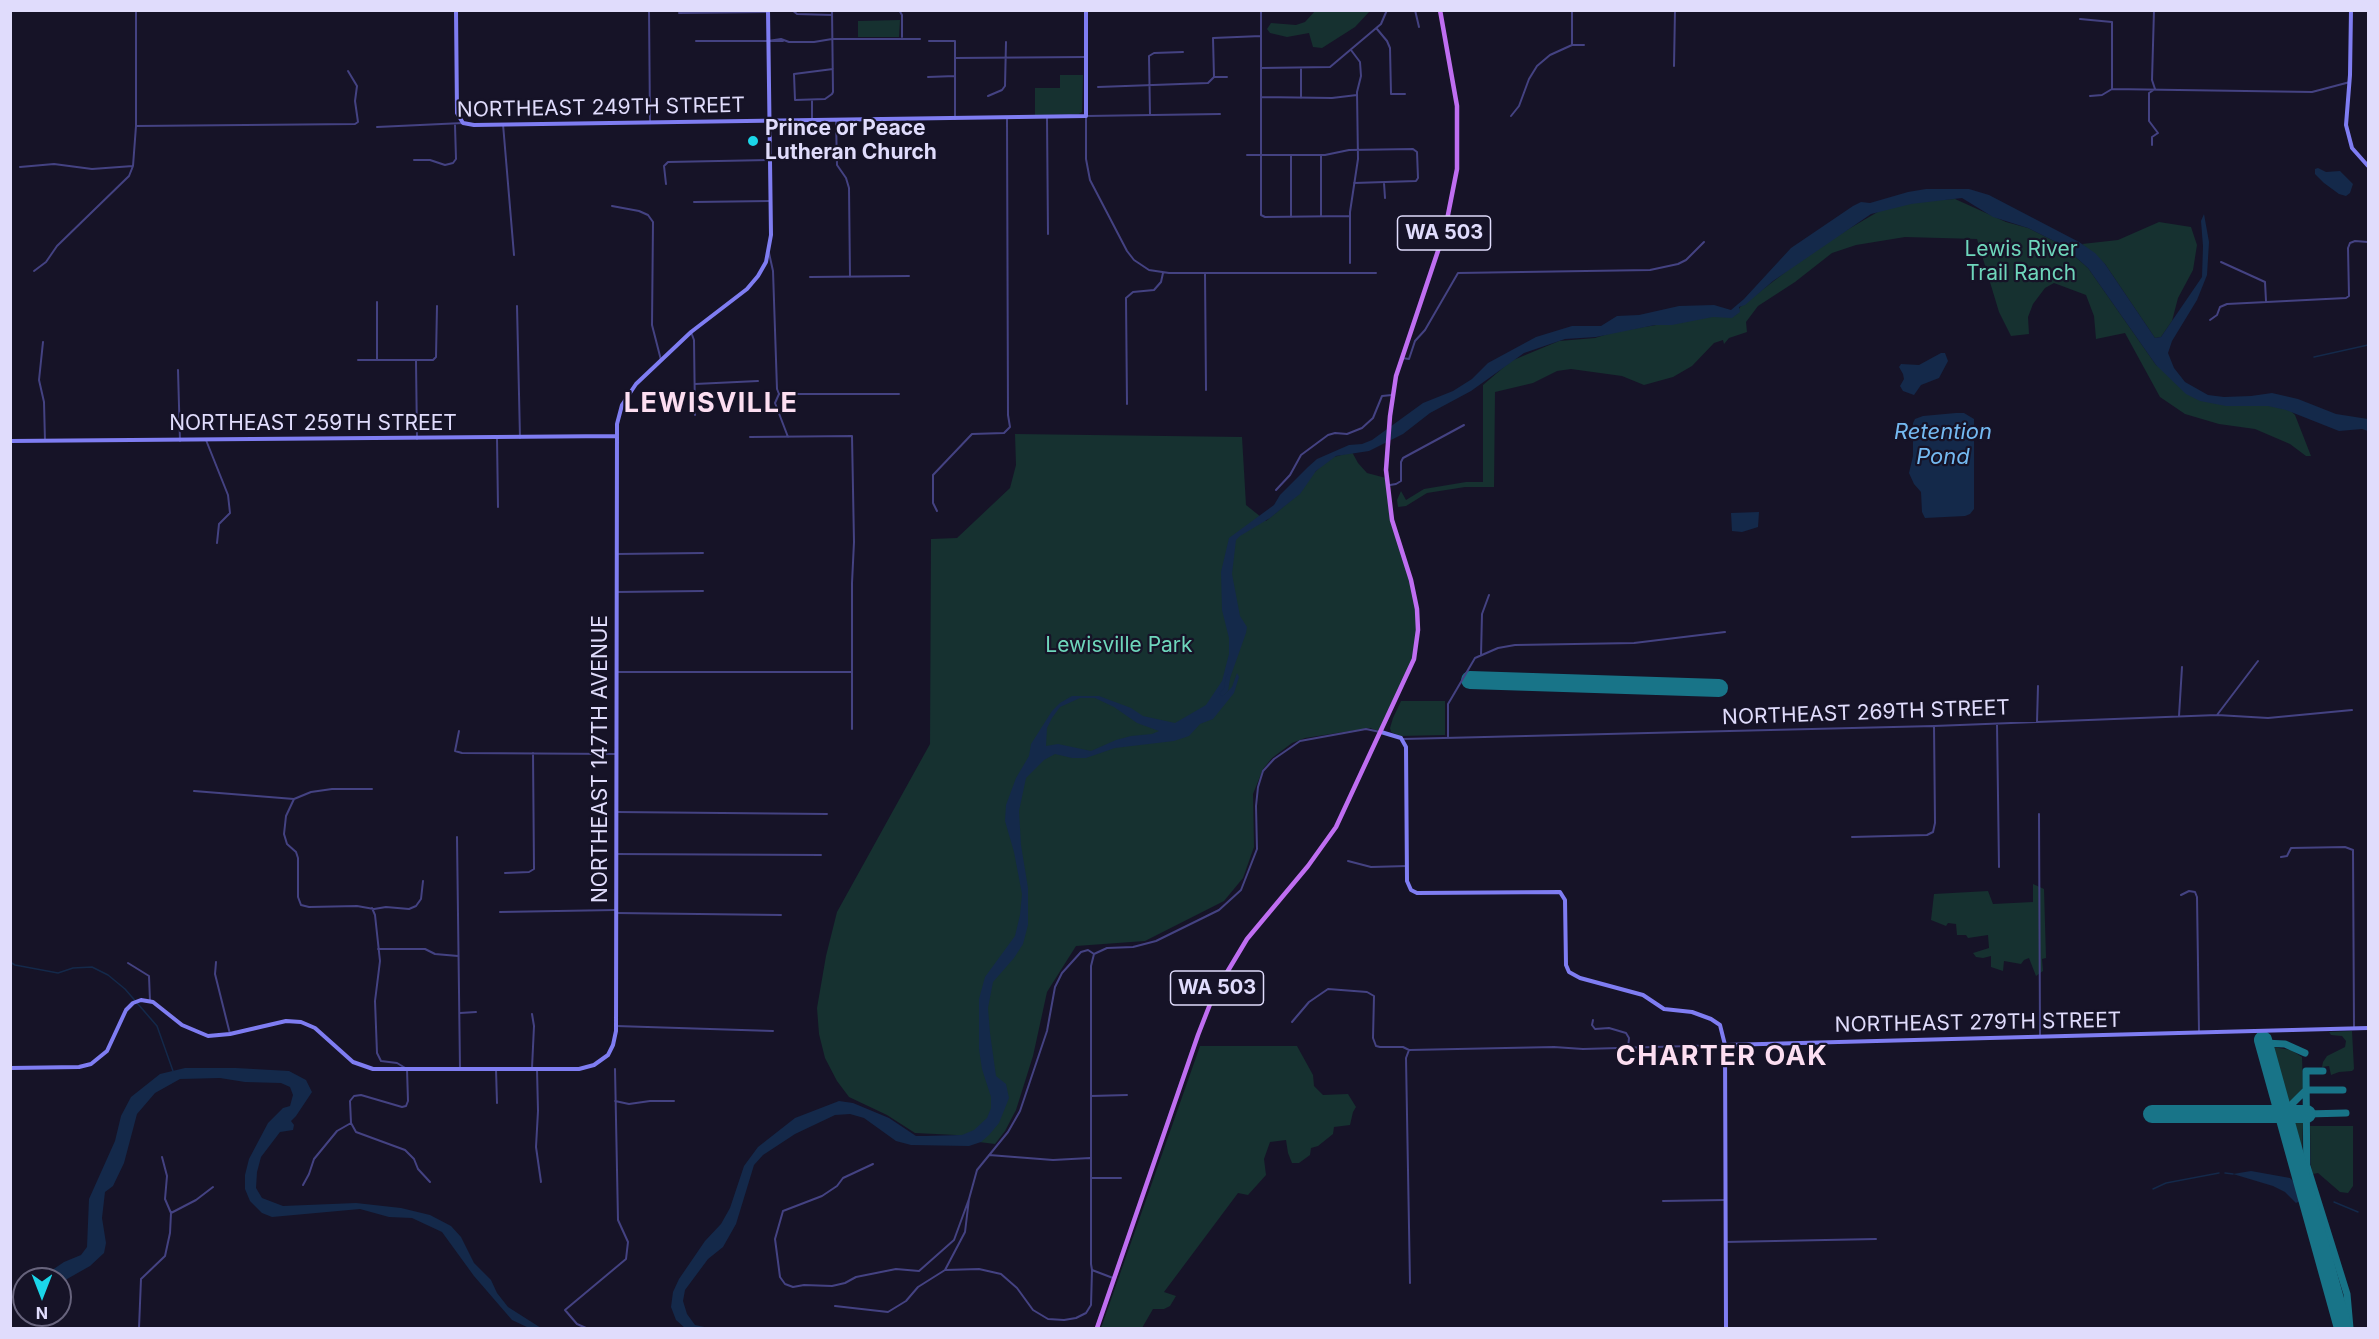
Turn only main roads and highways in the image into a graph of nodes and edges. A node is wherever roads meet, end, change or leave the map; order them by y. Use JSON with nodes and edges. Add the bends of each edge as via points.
{"nodes":[{"id":1,"x":1440,"y":10,"type":"edge"},
{"id":2,"x":1097,"y":1329,"type":"edge"}],
"edges":[{"from":1,"to":2,"type":"main road","number":"WA 503","via":[[1455,94],[1457,169],[1445,230],[1392,395],[1388,447],[1387,485],[1393,527],[1415,596],[1418,630],[1414,662],[1330,836],[1247,939],[1218,987],[1195,1043]]}]}
